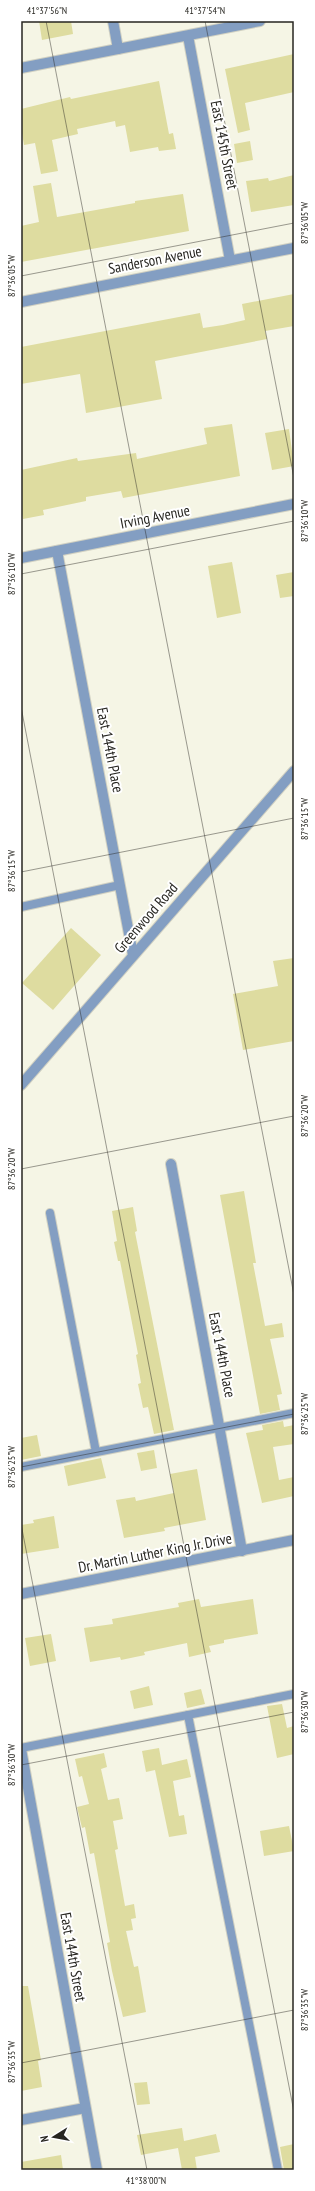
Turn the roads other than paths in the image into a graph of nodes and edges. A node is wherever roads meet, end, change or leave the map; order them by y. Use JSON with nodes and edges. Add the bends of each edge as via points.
{"nodes":[{"id":1,"x":113,"y":21,"type":"edge"},
{"id":2,"x":260,"y":21,"type":"edge"},
{"id":3,"x":188,"y":36,"type":"junction"},
{"id":4,"x":118,"y":49,"type":"junction"},
{"id":5,"x":21,"y":68,"type":"edge"},
{"id":6,"x":294,"y":248,"type":"edge"},
{"id":7,"x":230,"y":260,"type":"junction"},
{"id":8,"x":21,"y":302,"type":"edge"},
{"id":9,"x":294,"y":504,"type":"edge"},
{"id":10,"x":58,"y":551,"type":"junction"},
{"id":11,"x":21,"y":558,"type":"edge"},
{"id":12,"x":294,"y":771,"type":"edge"},
{"id":13,"x":120,"y":885,"type":"junction"},
{"id":14,"x":21,"y":907,"type":"edge"},
{"id":15,"x":133,"y":955,"type":"junction"},
{"id":16,"x":21,"y":1085,"type":"edge"},
{"id":17,"x":171,"y":1164,"type":"dead end"},
{"id":18,"x":50,"y":1213,"type":"dead end"},
{"id":19,"x":294,"y":1413,"type":"edge"},
{"id":20,"x":220,"y":1427,"type":"junction"},
{"id":21,"x":96,"y":1452,"type":"junction"},
{"id":22,"x":21,"y":1467,"type":"edge"},
{"id":23,"x":294,"y":1540,"type":"edge"},
{"id":24,"x":242,"y":1551,"type":"junction"},
{"id":25,"x":21,"y":1594,"type":"edge"},
{"id":26,"x":294,"y":1694,"type":"edge"},
{"id":27,"x":188,"y":1715,"type":"junction"},
{"id":28,"x":21,"y":1748,"type":"edge"},
{"id":29,"x":85,"y":2108,"type":"junction"},
{"id":30,"x":21,"y":2120,"type":"edge"},
{"id":31,"x":97,"y":2170,"type":"edge"},
{"id":32,"x":278,"y":2170,"type":"edge"}],
"edges":[{"from":1,"to":4,"type":"street"},
{"from":2,"to":3,"type":"street"},
{"from":3,"to":4,"type":"street"},
{"from":3,"to":7,"type":"street","name":"East 145th Street"},
{"from":4,"to":5,"type":"street"},
{"from":6,"to":7,"type":"street","name":"Sanderson Avenue"},
{"from":7,"to":8,"type":"street","name":"Sanderson Avenue"},
{"from":9,"to":10,"type":"street","name":"Irving Avenue"},
{"from":10,"to":11,"type":"street","name":"Irving Avenue"},
{"from":10,"to":13,"type":"street","name":"East 144th Place"},
{"from":12,"to":15,"type":"street","name":"Greenwood Road"},
{"from":13,"to":14,"type":"lane"},
{"from":13,"to":15,"type":"street","name":"East 144th Place"},
{"from":15,"to":16,"type":"street","name":"Greenwood Road"},
{"from":17,"to":20,"type":"street","name":"East 144th Place"},
{"from":18,"to":21,"type":"lane"},
{"from":19,"to":20,"type":"lane"},
{"from":20,"to":21,"type":"lane"},
{"from":20,"to":24,"type":"street","name":"East 144th Place"},
{"from":21,"to":22,"type":"lane"},
{"from":23,"to":24,"type":"street","name":"Dr. Martin Luther King Jr. Drive"},
{"from":24,"to":25,"type":"street","name":"Dr. Martin Luther King Jr. Drive"},
{"from":26,"to":27,"type":"lane"},
{"from":27,"to":28,"type":"lane"},
{"from":27,"to":32,"type":"lane"},
{"from":28,"to":29,"type":"street","name":"East 144th Street"},
{"from":29,"to":30,"type":"street"},
{"from":29,"to":31,"type":"street","name":"East 144th Street"}]}
